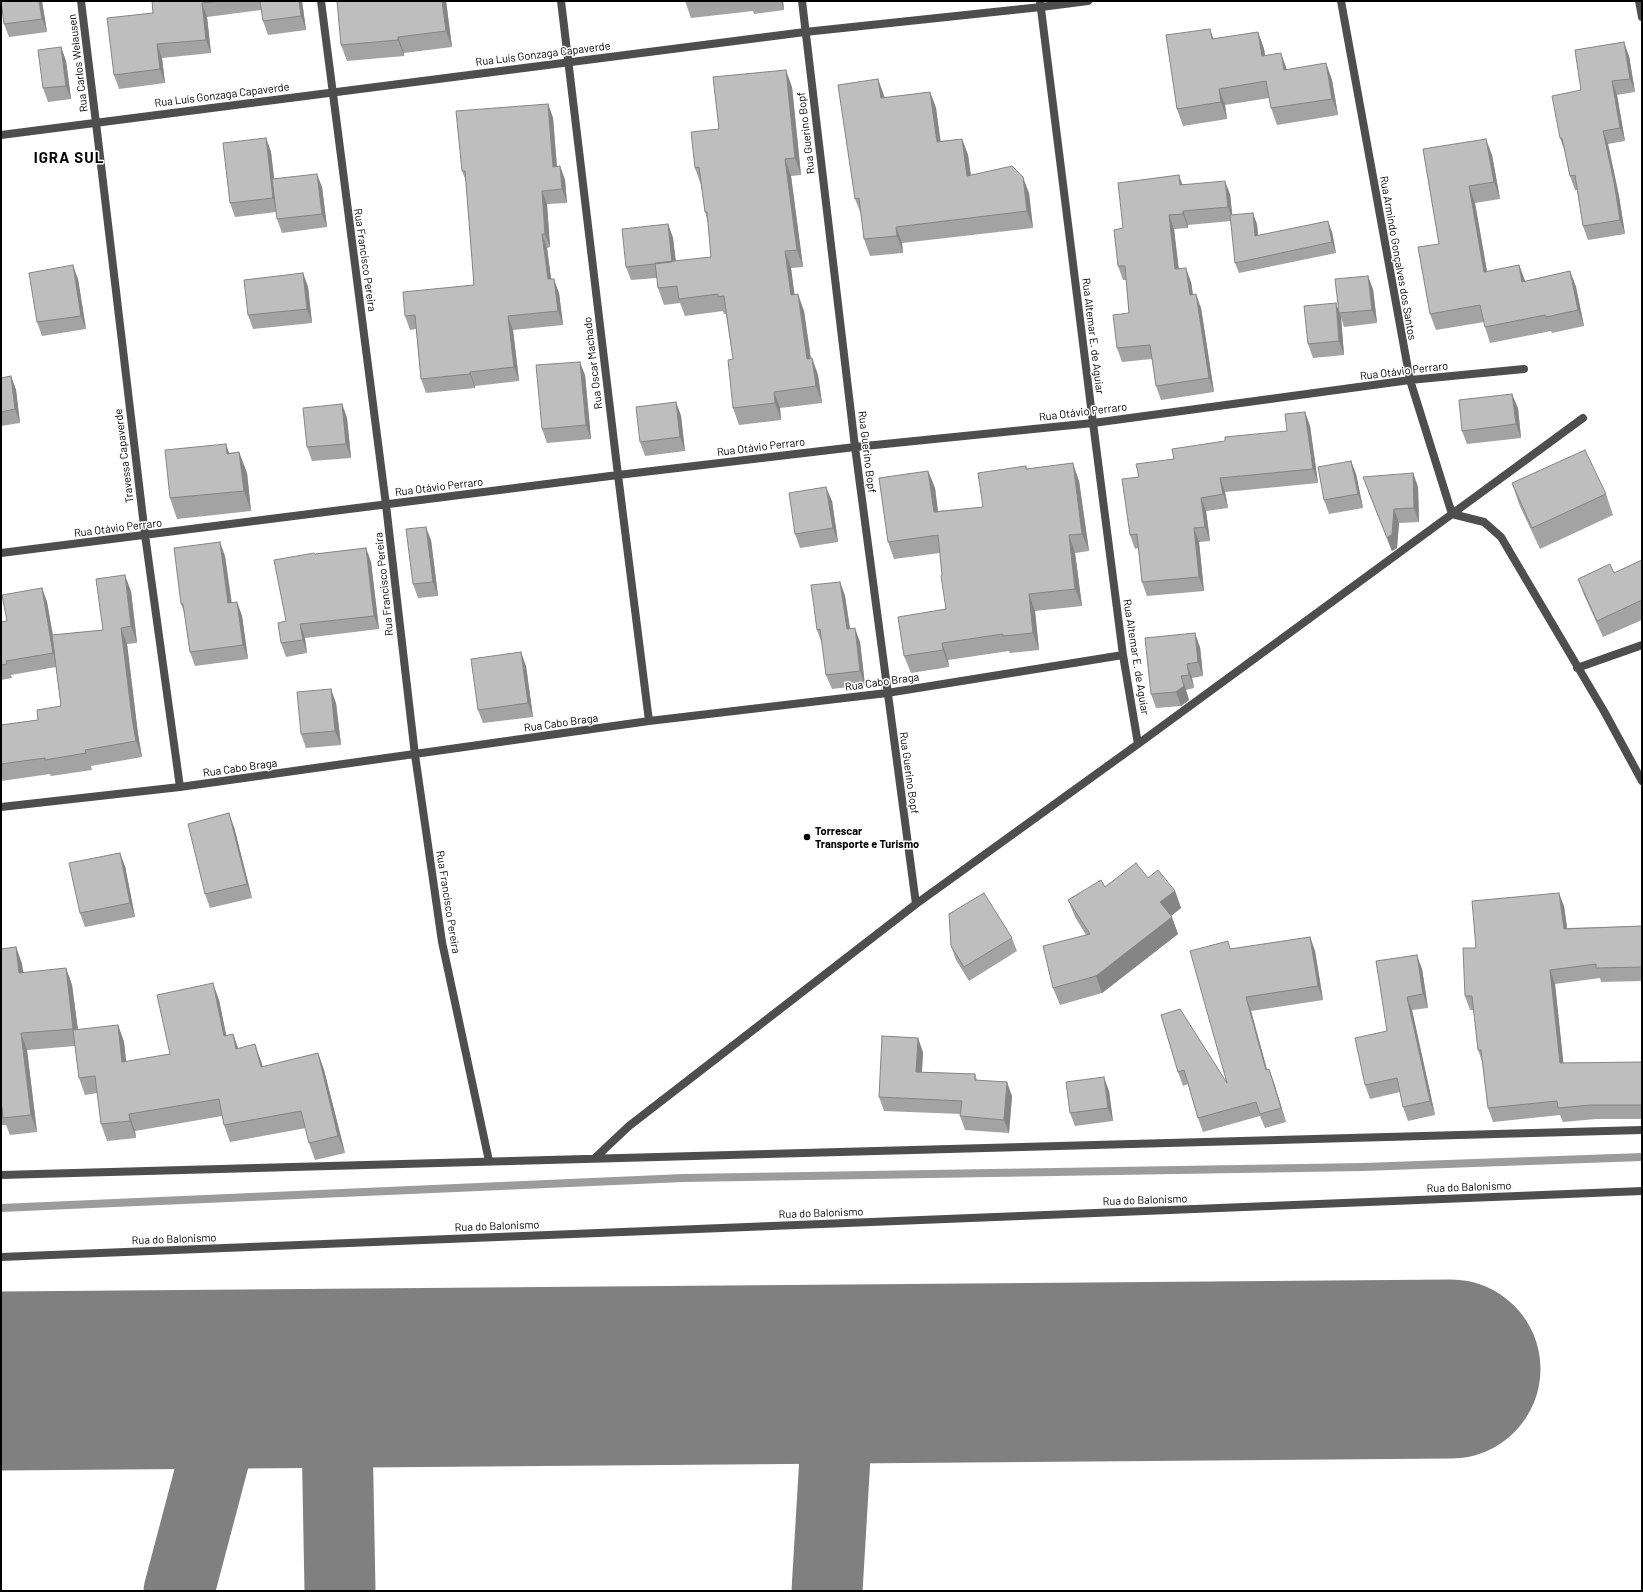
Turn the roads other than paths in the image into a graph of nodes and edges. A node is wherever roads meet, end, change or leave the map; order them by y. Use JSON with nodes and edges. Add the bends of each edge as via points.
{"nodes":[{"id":1,"x":81,"y":1,"type":"edge"},
{"id":2,"x":321,"y":1,"type":"edge"},
{"id":3,"x":561,"y":1,"type":"edge"},
{"id":4,"x":802,"y":1,"type":"edge"},
{"id":5,"x":1088,"y":1,"type":"edge"},
{"id":6,"x":1341,"y":1,"type":"edge"},
{"id":7,"x":1639,"y":1,"type":"edge"},
{"id":8,"x":1041,"y":4,"type":"edge"},
{"id":9,"x":1642,"y":17,"type":"edge"},
{"id":10,"x":806,"y":32,"type":"junction"},
{"id":11,"x":568,"y":62,"type":"junction"},
{"id":12,"x":332,"y":92,"type":"junction"},
{"id":13,"x":96,"y":123,"type":"junction"},
{"id":14,"x":1,"y":135,"type":"edge"},
{"id":15,"x":1524,"y":369,"type":"dead end"},
{"id":16,"x":1410,"y":380,"type":"junction"},
{"id":17,"x":1583,"y":418,"type":"dead end"},
{"id":18,"x":1093,"y":423,"type":"junction"},
{"id":19,"x":855,"y":447,"type":"junction"},
{"id":20,"x":618,"y":475,"type":"junction"},
{"id":21,"x":386,"y":505,"type":"junction"},
{"id":22,"x":1452,"y":514,"type":"junction"},
{"id":23,"x":145,"y":536,"type":"junction"},
{"id":24,"x":1,"y":553,"type":"edge"},
{"id":25,"x":1642,"y":645,"type":"edge"},
{"id":26,"x":1123,"y":656,"type":"junction"},
{"id":27,"x":1577,"y":668,"type":"junction"},
{"id":28,"x":887,"y":693,"type":"junction"},
{"id":29,"x":649,"y":721,"type":"junction"},
{"id":30,"x":1138,"y":744,"type":"junction"},
{"id":31,"x":415,"y":755,"type":"junction"},
{"id":32,"x":1642,"y":781,"type":"edge"},
{"id":33,"x":180,"y":787,"type":"junction"},
{"id":34,"x":1,"y":807,"type":"edge"},
{"id":35,"x":916,"y":904,"type":"junction"},
{"id":36,"x":1642,"y":1130,"type":"edge"},
{"id":37,"x":595,"y":1158,"type":"junction"},
{"id":38,"x":489,"y":1161,"type":"junction"},
{"id":39,"x":1,"y":1175,"type":"edge"},
{"id":40,"x":1642,"y":1191,"type":"edge"},
{"id":41,"x":1,"y":1257,"type":"edge"}],
"edges":[{"from":1,"to":13,"type":"street","name":"Rua Carlos Welausen"},
{"from":2,"to":12,"type":"street","name":"Rua Francisco Pereira"},
{"from":3,"to":11,"type":"street","name":"Rua Oscar Machado"},
{"from":4,"to":10,"type":"street","name":"Rua Guerino Bopf"},
{"from":5,"to":8,"type":"street","name":"Rua Luís Gonzaga Capaverde"},
{"from":6,"to":16,"type":"street","name":"Rua Armindo Gonçalves dos Santos"},
{"from":7,"to":9,"type":"street"},
{"from":8,"to":10,"type":"street","name":"Rua Luís Gonzaga Capaverde"},
{"from":8,"to":18,"type":"street","name":"Rua Altemar E. de Aguiar"},
{"from":10,"to":11,"type":"street","name":"Rua Luís Gonzaga Capaverde"},
{"from":10,"to":19,"type":"street","name":"Rua Guerino Bopf"},
{"from":11,"to":12,"type":"street","name":"Rua Luís Gonzaga Capaverde"},
{"from":11,"to":20,"type":"street","name":"Rua Oscar Machado"},
{"from":12,"to":13,"type":"street","name":"Rua Luís Gonzaga Capaverde"},
{"from":12,"to":21,"type":"street","name":"Rua Francisco Pereira"},
{"from":13,"to":14,"type":"street","name":"Rua Luís Gonzaga Capaverde"},
{"from":13,"to":23,"type":"street","name":"Travessa Capaverde"},
{"from":15,"to":16,"type":"street","name":"Rua Otávio Perraro"},
{"from":16,"to":18,"type":"street","name":"Rua Otávio Perraro"},
{"from":16,"to":22,"type":"street","name":"Rua Armindo Gonçalves dos Santos"},
{"from":17,"to":22,"type":"street"},
{"from":18,"to":19,"type":"street","name":"Rua Otávio Perraro"},
{"from":18,"to":26,"type":"street","name":"Rua Altemar E. de Aguiar"},
{"from":19,"to":20,"type":"street","name":"Rua Otávio Perraro"},
{"from":19,"to":28,"type":"street","name":"Rua Guerino Bopf"},
{"from":20,"to":21,"type":"street","name":"Rua Otávio Perraro"},
{"from":20,"to":29,"type":"street","name":"Rua Oscar Machado"},
{"from":21,"to":23,"type":"street","name":"Rua Otávio Perraro"},
{"from":21,"to":31,"type":"street","name":"Rua Francisco Pereira"},
{"from":22,"to":27,"type":"street","via":[[1484,522],[1501,537]]},
{"from":22,"to":30,"type":"street"},
{"from":23,"to":24,"type":"street","name":"Rua Otávio Perraro"},
{"from":23,"to":33,"type":"street","name":"Travessa Capaverde"},
{"from":25,"to":27,"type":"street"},
{"from":26,"to":28,"type":"street","name":"Rua Cabo Braga"},
{"from":26,"to":30,"type":"street","name":"Rua Altemar E. de Aguiar"},
{"from":27,"to":32,"type":"street"},
{"from":28,"to":29,"type":"street","name":"Rua Cabo Braga"},
{"from":28,"to":35,"type":"street","name":"Rua Guerino Bopf"},
{"from":29,"to":31,"type":"street","name":"Rua Cabo Braga"},
{"from":30,"to":35,"type":"street"},
{"from":31,"to":33,"type":"street","name":"Rua Cabo Braga"},
{"from":31,"to":38,"type":"street","name":"Rua Francisco Pereira","via":[[442,942]]},
{"from":33,"to":34,"type":"street","name":"Rua Cabo Braga"},
{"from":35,"to":37,"type":"street","via":[[629,1126]]},
{"from":36,"to":37,"type":"street"},
{"from":37,"to":38,"type":"street"},
{"from":38,"to":39,"type":"street"},
{"from":40,"to":41,"type":"street","name":"Rua do Balonismo"}]}
